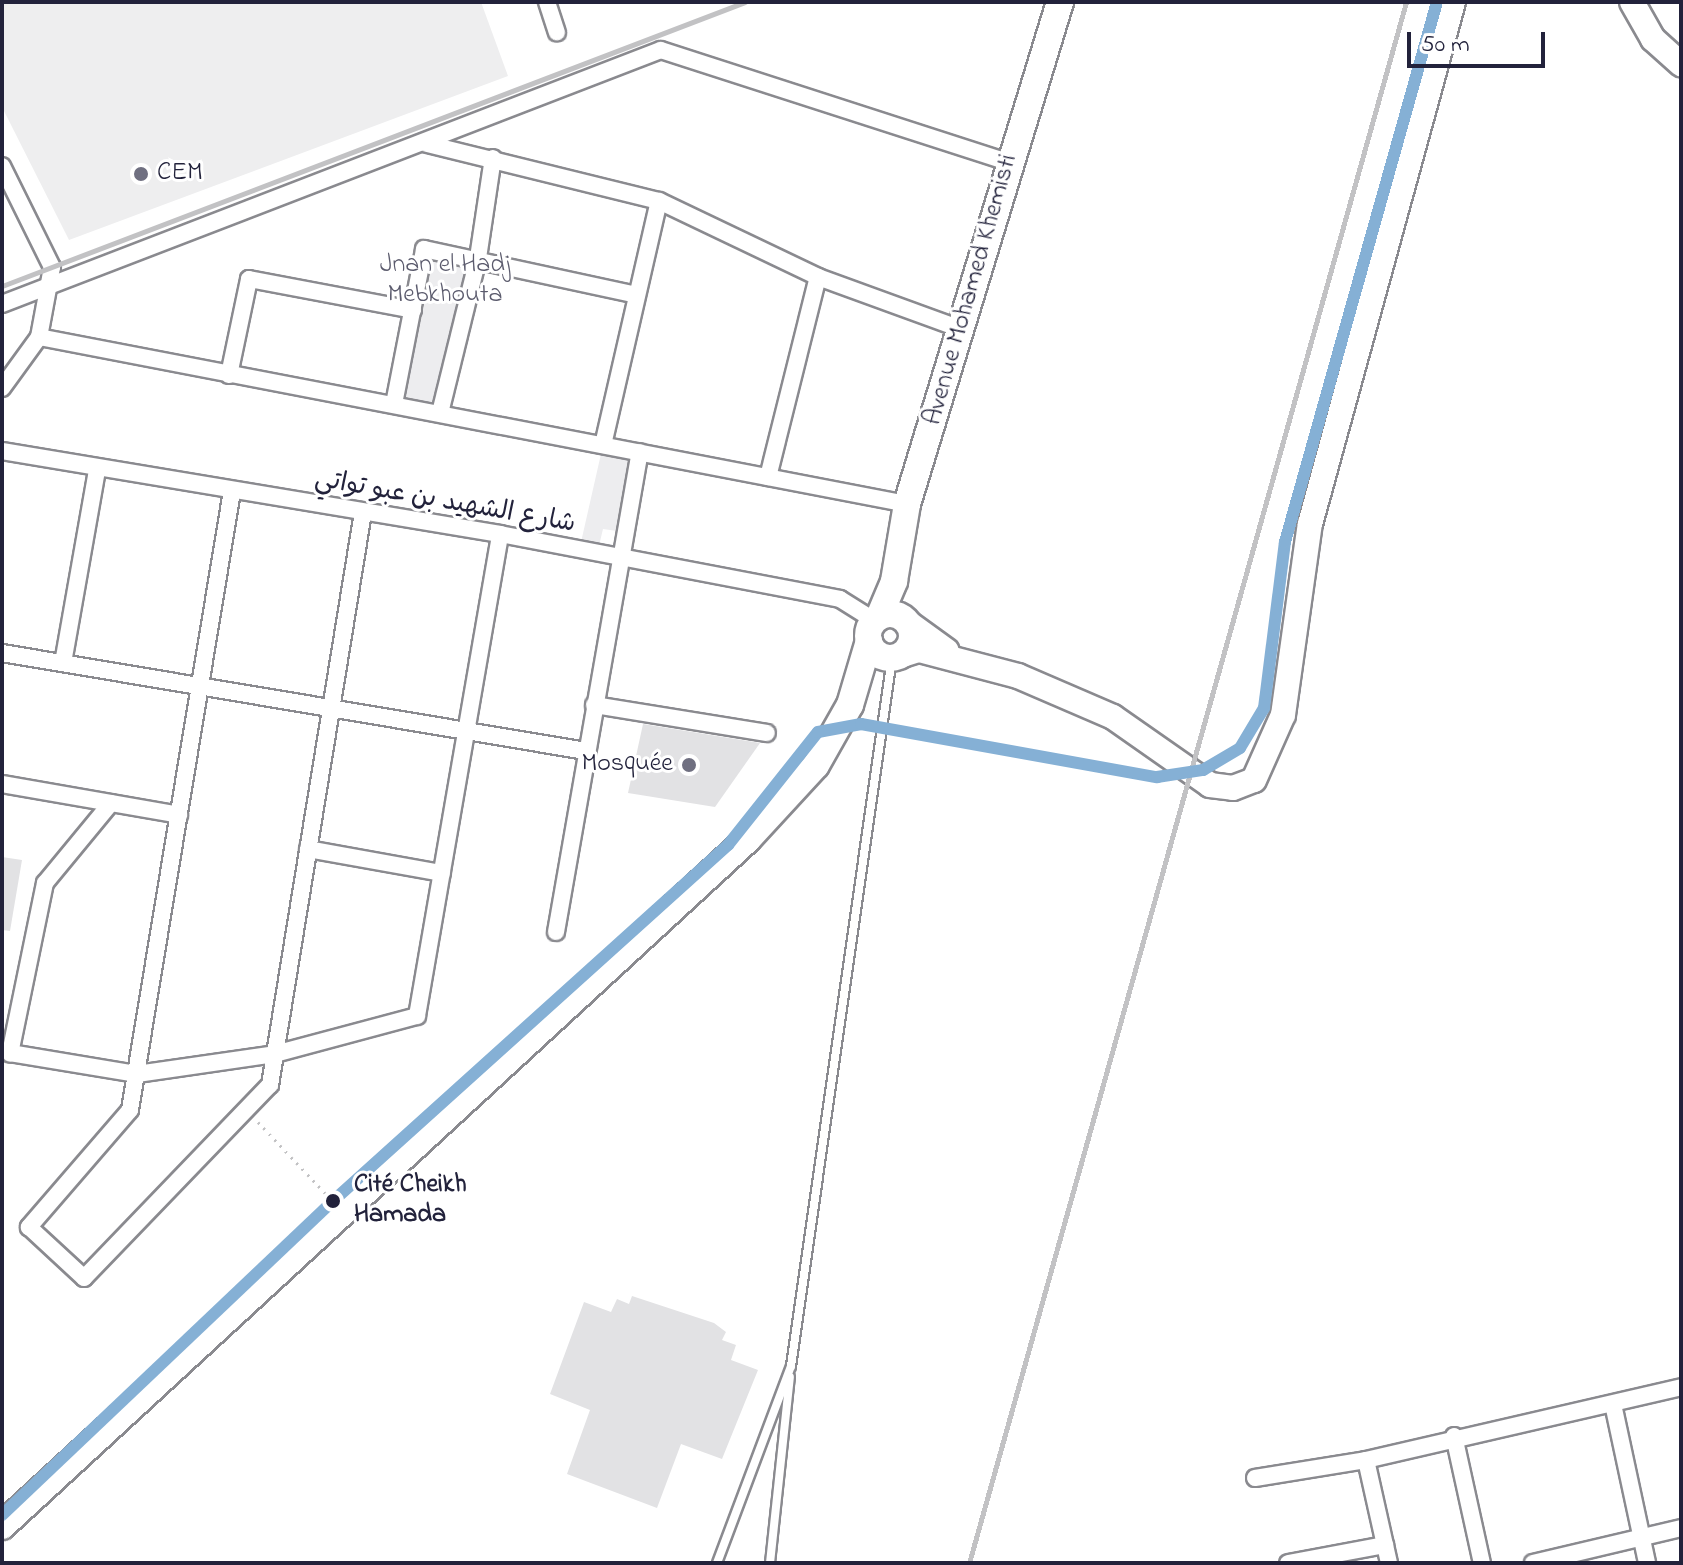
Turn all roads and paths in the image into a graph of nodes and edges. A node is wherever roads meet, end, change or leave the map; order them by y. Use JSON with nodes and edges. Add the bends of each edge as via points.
{"nodes":[{"id":1,"x":547,"y":2,"type":"edge"},
{"id":2,"x":1060,"y":2,"type":"edge"},
{"id":3,"x":1453,"y":2,"type":"edge"},
{"id":4,"x":1632,"y":2,"type":"edge"},
{"id":5,"x":557,"y":32,"type":"dead end"},
{"id":6,"x":1681,"y":64,"type":"edge"},
{"id":7,"x":425,"y":144,"type":"junction"},
{"id":8,"x":493,"y":158,"type":"junction"},
{"id":9,"x":1010,"y":163,"type":"junction"},
{"id":10,"x":2,"y":166,"type":"edge"},
{"id":11,"x":659,"y":201,"type":"junction"},
{"id":12,"x":478,"y":258,"type":"junction"},
{"id":13,"x":818,"y":277,"type":"junction"},
{"id":14,"x":46,"y":286,"type":"junction"},
{"id":15,"x":636,"y":295,"type":"junction"},
{"id":16,"x":2,"y":304,"type":"edge"},
{"id":17,"x":413,"y":310,"type":"junction"},
{"id":18,"x":964,"y":330,"type":"junction"},
{"id":19,"x":39,"y":337,"type":"junction"},
{"id":20,"x":229,"y":375,"type":"junction"},
{"id":21,"x":2,"y":388,"type":"edge"},
{"id":22,"x":394,"y":404,"type":"junction"},
{"id":23,"x":440,"y":413,"type":"junction"},
{"id":24,"x":603,"y":445,"type":"junction"},
{"id":25,"x":2,"y":451,"type":"edge"},
{"id":26,"x":640,"y":452,"type":"junction"},
{"id":27,"x":97,"y":470,"type":"junction"},
{"id":28,"x":768,"y":477,"type":"junction"},
{"id":29,"x":232,"y":491,"type":"junction"},
{"id":30,"x":907,"y":504,"type":"junction"},
{"id":31,"x":363,"y":512,"type":"junction"},
{"id":32,"x":500,"y":534,"type":"junction"},
{"id":33,"x":618,"y":558,"type":"junction"},
{"id":34,"x":888,"y":636,"type":"junction"},
{"id":35,"x":2,"y":653,"type":"edge"},
{"id":36,"x":63,"y":663,"type":"junction"},
{"id":37,"x":200,"y":687,"type":"junction"},
{"id":38,"x":594,"y":705,"type":"junction"},
{"id":39,"x":331,"y":710,"type":"junction"},
{"id":40,"x":466,"y":733,"type":"junction"},
{"id":41,"x":767,"y":733,"type":"dead end"},
{"id":42,"x":586,"y":751,"type":"junction"},
{"id":43,"x":2,"y":784,"type":"edge"},
{"id":44,"x":111,"y":803,"type":"junction"},
{"id":45,"x":179,"y":815,"type":"junction"},
{"id":46,"x":308,"y":849,"type":"junction"},
{"id":47,"x":442,"y":873,"type":"junction"},
{"id":48,"x":556,"y":932,"type":"dead end"},
{"id":49,"x":6,"y":1053,"type":"edge"},
{"id":50,"x":275,"y":1054,"type":"junction"},
{"id":51,"x":137,"y":1074,"type":"junction"},
{"id":52,"x":246,"y":1110,"type":"junction"},
{"id":53,"x":333,"y":1201,"type":"dead end"},
{"id":54,"x":791,"y":1366,"type":"junction"},
{"id":55,"x":1681,"y":1387,"type":"edge"},
{"id":56,"x":1613,"y":1404,"type":"junction"},
{"id":57,"x":1454,"y":1436,"type":"junction"},
{"id":58,"x":1366,"y":1460,"type":"junction"},
{"id":59,"x":1255,"y":1478,"type":"dead end"},
{"id":60,"x":2,"y":1526,"type":"edge"},
{"id":61,"x":1681,"y":1528,"type":"edge"},
{"id":62,"x":1641,"y":1538,"type":"junction"},
{"id":63,"x":1385,"y":1545,"type":"junction"},
{"id":64,"x":717,"y":1563,"type":"edge"},
{"id":65,"x":770,"y":1563,"type":"edge"},
{"id":66,"x":1288,"y":1563,"type":"edge"},
{"id":67,"x":1389,"y":1563,"type":"edge"},
{"id":68,"x":1482,"y":1563,"type":"edge"},
{"id":69,"x":1533,"y":1563,"type":"edge"},
{"id":70,"x":1647,"y":1563,"type":"edge"}],
"edges":[{"from":1,"to":5,"type":"street"},
{"from":2,"to":9,"type":"main road","name":"Avenue Mohamed Khemisti"},
{"from":3,"to":34,"type":"street","via":[[1310,524],[1287,696],[1261,771],[1233,788],[1210,785],[1113,717]]},
{"from":4,"to":6,"type":"street","via":[[1653,39]]},
{"from":7,"to":8,"type":"street"},
{"from":7,"to":9,"type":"street","via":[[661,50]]},
{"from":7,"to":14,"type":"street"},
{"from":8,"to":11,"type":"street"},
{"from":8,"to":12,"type":"street"},
{"from":9,"to":18,"type":"main road","name":"Avenue Mohamed Khemisti"},
{"from":10,"to":14,"type":"street","via":[[52,267]]},
{"from":11,"to":13,"type":"street"},
{"from":11,"to":15,"type":"street"},
{"from":12,"to":15,"type":"street"},
{"from":12,"to":17,"type":"street","via":[[424,249]]},
{"from":12,"to":23,"type":"street"},
{"from":13,"to":18,"type":"street"},
{"from":13,"to":28,"type":"street"},
{"from":14,"to":16,"type":"street"},
{"from":14,"to":19,"type":"street"},
{"from":15,"to":24,"type":"street"},
{"from":17,"to":20,"type":"street","via":[[249,279]]},
{"from":17,"to":22,"type":"street"},
{"from":18,"to":30,"type":"main road","name":"Avenue Mohamed Khemisti"},
{"from":19,"to":20,"type":"street"},
{"from":19,"to":21,"type":"street"},
{"from":20,"to":22,"type":"street"},
{"from":22,"to":23,"type":"street"},
{"from":23,"to":24,"type":"street"},
{"from":24,"to":26,"type":"street"},
{"from":25,"to":27,"type":"street","name":"شارع الشهيد بن عبو تواتي"},
{"from":26,"to":28,"type":"street"},
{"from":26,"to":33,"type":"street"},
{"from":27,"to":29,"type":"street","name":"شارع الشهيد بن عبو تواتي"},
{"from":27,"to":36,"type":"street"},
{"from":28,"to":30,"type":"street"},
{"from":29,"to":31,"type":"street","name":"شارع الشهيد بن عبو تواتي"},
{"from":29,"to":37,"type":"street"},
{"from":30,"to":34,"type":"main road","name":"Avenue Mohamed Khemisti"},
{"from":31,"to":32,"type":"street","name":"شارع الشهيد بن عبو تواتي"},
{"from":31,"to":39,"type":"street"},
{"from":32,"to":33,"type":"street","name":"شارع الشهيد بن عبو تواتي"},
{"from":32,"to":40,"type":"street"},
{"from":33,"to":34,"type":"street","name":"شارع الشهيد بن عبو تواتي","via":[[840,599]]},
{"from":33,"to":38,"type":"street"},
{"from":34,"to":54,"type":"lane"},
{"from":34,"to":60,"type":"main road","name":"Avenue Mohamed Khemisti","via":[[862,670],[816,765],[748,839],[198,1338]]},
{"from":35,"to":36,"type":"street"},
{"from":36,"to":37,"type":"street"},
{"from":37,"to":39,"type":"street"},
{"from":37,"to":45,"type":"street"},
{"from":38,"to":41,"type":"street"},
{"from":38,"to":42,"type":"street"},
{"from":39,"to":40,"type":"street"},
{"from":39,"to":46,"type":"street"},
{"from":40,"to":42,"type":"street"},
{"from":40,"to":47,"type":"street"},
{"from":42,"to":48,"type":"street"},
{"from":43,"to":44,"type":"street"},
{"from":44,"to":45,"type":"street"},
{"from":44,"to":49,"type":"street","via":[[45,883]]},
{"from":45,"to":51,"type":"street"},
{"from":46,"to":47,"type":"street"},
{"from":46,"to":50,"type":"street"},
{"from":47,"to":50,"type":"street","via":[[417,1016]]},
{"from":49,"to":51,"type":"street"},
{"from":50,"to":51,"type":"street"},
{"from":50,"to":52,"type":"street","via":[[270,1085]]},
{"from":51,"to":52,"type":"street","via":[[130,1110],[29,1227],[84,1278]]},
{"from":52,"to":53,"type":"path"},
{"from":54,"to":64,"type":"lane"},
{"from":54,"to":65,"type":"lane"},
{"from":55,"to":56,"type":"street"},
{"from":56,"to":57,"type":"street"},
{"from":56,"to":62,"type":"street"},
{"from":57,"to":58,"type":"street"},
{"from":57,"to":68,"type":"street"},
{"from":58,"to":59,"type":"street"},
{"from":58,"to":63,"type":"street"},
{"from":61,"to":62,"type":"street"},
{"from":62,"to":69,"type":"street"},
{"from":62,"to":70,"type":"street"},
{"from":63,"to":66,"type":"street"},
{"from":63,"to":67,"type":"street"}]}
